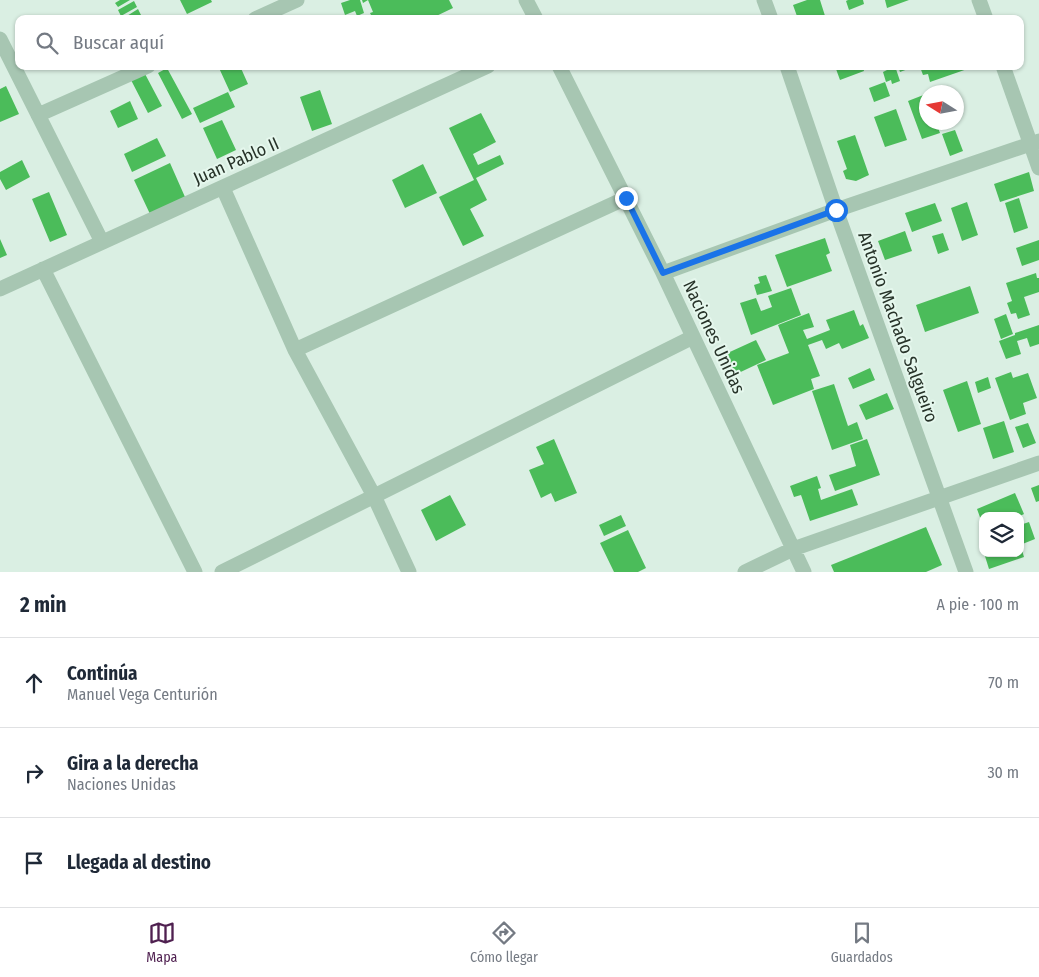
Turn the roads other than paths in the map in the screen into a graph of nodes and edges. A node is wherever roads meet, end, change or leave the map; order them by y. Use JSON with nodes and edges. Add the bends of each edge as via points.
{"nodes":[{"id":1,"x":298,"y":0,"type":"edge"},
{"id":2,"x":526,"y":0,"type":"edge"},
{"id":3,"x":764,"y":0,"type":"edge"},
{"id":4,"x":980,"y":0,"type":"edge"},
{"id":5,"x":264,"y":15,"type":"edge"},
{"id":6,"x":534,"y":15,"type":"edge"},
{"id":7,"x":770,"y":15,"type":"edge"},
{"id":8,"x":985,"y":15,"type":"edge"},
{"id":9,"x":0,"y":40,"type":"edge"},
{"id":10,"x":15,"y":70,"type":"edge"},
{"id":11,"x":15,"y":70,"type":"edge"},
{"id":12,"x":139,"y":70,"type":"edge"},
{"id":13,"x":479,"y":70,"type":"edge"},
{"id":14,"x":561,"y":70,"type":"edge"},
{"id":15,"x":788,"y":70,"type":"edge"},
{"id":16,"x":1005,"y":70,"type":"edge"},
{"id":17,"x":38,"y":115,"type":"junction"},
{"id":18,"x":1035,"y":142,"type":"edge"},
{"id":19,"x":1039,"y":168,"type":"edge"},
{"id":20,"x":223,"y":188,"type":"junction"},
{"id":21,"x":626,"y":198,"type":"junction"},
{"id":22,"x":836,"y":210,"type":"junction"},
{"id":23,"x":102,"y":242,"type":"junction"},
{"id":24,"x":43,"y":269,"type":"junction"},
{"id":25,"x":663,"y":273,"type":"junction"},
{"id":26,"x":0,"y":288,"type":"edge"},
{"id":27,"x":693,"y":337,"type":"junction"},
{"id":28,"x":295,"y":350,"type":"junction"},
{"id":29,"x":1039,"y":463,"type":"edge"},
{"id":30,"x":374,"y":496,"type":"junction"},
{"id":31,"x":939,"y":498,"type":"junction"},
{"id":32,"x":793,"y":549,"type":"junction"},
{"id":33,"x":195,"y":572,"type":"edge"},
{"id":34,"x":222,"y":572,"type":"edge"},
{"id":35,"x":409,"y":572,"type":"edge"},
{"id":36,"x":745,"y":572,"type":"edge"},
{"id":37,"x":804,"y":572,"type":"edge"},
{"id":38,"x":966,"y":572,"type":"edge"}],
"edges":[{"from":1,"to":5,"type":"street"},
{"from":2,"to":6,"type":"street"},
{"from":3,"to":7,"type":"street"},
{"from":4,"to":8,"type":"street"},
{"from":9,"to":11,"type":"street"},
{"from":10,"to":17,"type":"street"},
{"from":12,"to":17,"type":"street"},
{"from":13,"to":20,"type":"street","name":"Juan Pablo II"},
{"from":14,"to":21,"type":"street","name":"Naciones Unidas"},
{"from":15,"to":22,"type":"street","name":"Antonio Machado Salgueiro"},
{"from":16,"to":18,"type":"street"},
{"from":17,"to":23,"type":"street"},
{"from":18,"to":19,"type":"street"},
{"from":18,"to":22,"type":"street"},
{"from":20,"to":23,"type":"street","name":"Juan Pablo II"},
{"from":20,"to":28,"type":"street"},
{"from":21,"to":25,"type":"street","name":"Naciones Unidas"},
{"from":21,"to":28,"type":"street"},
{"from":22,"to":25,"type":"street"},
{"from":22,"to":31,"type":"street","name":"Antonio Machado Salgueiro"},
{"from":23,"to":24,"type":"street","name":"Juan Pablo II"},
{"from":24,"to":26,"type":"street","name":"Juan Pablo II"},
{"from":24,"to":33,"type":"street"},
{"from":25,"to":27,"type":"street","name":"Naciones Unidas"},
{"from":27,"to":30,"type":"street"},
{"from":27,"to":32,"type":"street","name":"Naciones Unidas"},
{"from":28,"to":30,"type":"street"},
{"from":29,"to":31,"type":"street"},
{"from":30,"to":34,"type":"street"},
{"from":30,"to":35,"type":"street"},
{"from":31,"to":32,"type":"street"},
{"from":31,"to":38,"type":"street","name":"Antonio Machado Salgueiro"},
{"from":32,"to":36,"type":"street"},
{"from":32,"to":37,"type":"street","name":"Naciones Unidas"}]}
